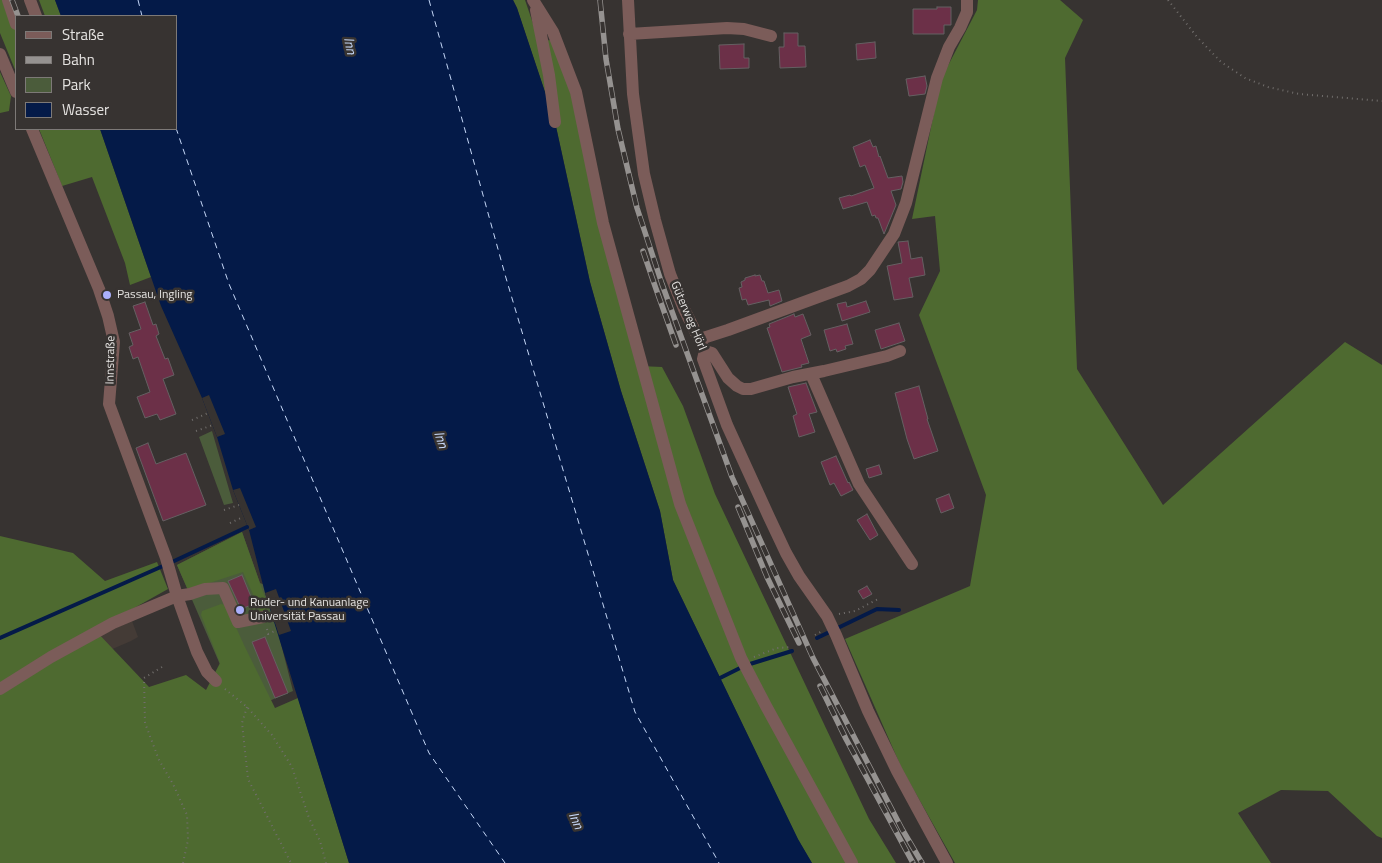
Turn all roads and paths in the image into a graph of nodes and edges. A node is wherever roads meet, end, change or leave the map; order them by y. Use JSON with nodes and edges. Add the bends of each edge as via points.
{"nodes":[{"id":1,"x":8,"y":0,"type":"edge"},
{"id":2,"x":30,"y":0,"type":"edge"},
{"id":3,"x":628,"y":0,"type":"edge"},
{"id":4,"x":967,"y":0,"type":"edge"},
{"id":5,"x":1168,"y":0,"type":"edge"},
{"id":6,"x":534,"y":2,"type":"edge"},
{"id":7,"x":36,"y":15,"type":"edge"},
{"id":8,"x":15,"y":21,"type":"edge"},
{"id":9,"x":629,"y":34,"type":"junction"},
{"id":10,"x":771,"y":36,"type":"dead end"},
{"id":11,"x":0,"y":54,"type":"edge"},
{"id":12,"x":15,"y":90,"type":"edge"},
{"id":13,"x":1382,"y":101,"type":"edge"},
{"id":14,"x":555,"y":122,"type":"dead end"},
{"id":15,"x":32,"y":130,"type":"edge"},
{"id":16,"x":702,"y":345,"type":"junction"},
{"id":17,"x":900,"y":351,"type":"dead end"},
{"id":18,"x":811,"y":374,"type":"junction"},
{"id":19,"x":208,"y":414,"type":"dead end"},
{"id":20,"x":192,"y":420,"type":"dead end"},
{"id":21,"x":213,"y":425,"type":"dead end"},
{"id":22,"x":196,"y":431,"type":"dead end"},
{"id":23,"x":239,"y":505,"type":"dead end"},
{"id":24,"x":224,"y":510,"type":"dead end"},
{"id":25,"x":244,"y":517,"type":"dead end"},
{"id":26,"x":230,"y":522,"type":"dead end"},
{"id":27,"x":912,"y":564,"type":"dead end"},
{"id":28,"x":177,"y":596,"type":"junction"},
{"id":29,"x":880,"y":598,"type":"dead end"},
{"id":30,"x":827,"y":616,"type":"junction"},
{"id":31,"x":263,"y":617,"type":"dead end"},
{"id":32,"x":278,"y":630,"type":"dead end"},
{"id":33,"x":268,"y":634,"type":"dead end"},
{"id":34,"x":792,"y":647,"type":"dead end"},
{"id":35,"x":743,"y":661,"type":"junction"},
{"id":36,"x":162,"y":667,"type":"dead end"},
{"id":37,"x":216,"y":681,"type":"joint"},
{"id":38,"x":0,"y":689,"type":"edge"},
{"id":39,"x":247,"y":707,"type":"junction"},
{"id":40,"x":183,"y":863,"type":"edge"},
{"id":41,"x":291,"y":863,"type":"edge"},
{"id":42,"x":326,"y":863,"type":"edge"},
{"id":43,"x":852,"y":863,"type":"edge"},
{"id":44,"x":947,"y":863,"type":"edge"}],
"edges":[{"from":1,"to":8,"type":"street"},
{"from":2,"to":7,"type":"street"},
{"from":3,"to":9,"type":"street","name":"Güterweg Hörl"},
{"from":4,"to":16,"type":"street","via":[[967,12],[937,78],[906,203],[894,234],[870,270],[848,286],[728,330]]},
{"from":5,"to":13,"type":"path","via":[[1221,62],[1245,78],[1299,94]]},
{"from":6,"to":14,"type":"street"},
{"from":6,"to":35,"type":"street","via":[[554,32],[576,92],[603,223],[680,504]]},
{"from":9,"to":10,"type":"street","via":[[726,28]]},
{"from":9,"to":16,"type":"street","name":"Güterweg Hörl","via":[[637,126],[654,220],[670,274]]},
{"from":11,"to":12,"type":"street"},
{"from":15,"to":28,"type":"street","name":"Innstraße","via":[[108,316],[114,342],[109,404]]},
{"from":16,"to":18,"type":"street","via":[[712,353],[728,378],[743,389]]},
{"from":16,"to":30,"type":"street","name":"Güterweg Hörl","via":[[703,358],[727,425],[769,517],[799,576]]},
{"from":17,"to":18,"type":"street"},
{"from":18,"to":27,"type":"street","via":[[859,484]]},
{"from":19,"to":20,"type":"path"},
{"from":21,"to":22,"type":"path"},
{"from":23,"to":24,"type":"path"},
{"from":25,"to":26,"type":"path"},
{"from":28,"to":31,"type":"street","via":[[223,588],[238,622]]},
{"from":28,"to":37,"type":"street","name":"Innstraße","via":[[197,652],[207,672]]},
{"from":28,"to":38,"type":"street","via":[[113,623]]},
{"from":29,"to":30,"type":"path","via":[[855,611]]},
{"from":30,"to":44,"type":"street","name":"Güterweg Hörl","via":[[868,711]]},
{"from":32,"to":33,"type":"path"},
{"from":34,"to":35,"type":"path","via":[[777,648]]},
{"from":35,"to":43,"type":"street"},
{"from":36,"to":40,"type":"path","via":[[144,678],[145,722],[159,760],[186,815],[188,840]]},
{"from":37,"to":39,"type":"path"},
{"from":39,"to":41,"type":"path","via":[[242,722],[248,779]]},
{"from":39,"to":42,"type":"path","via":[[272,735],[292,768]]}]}
